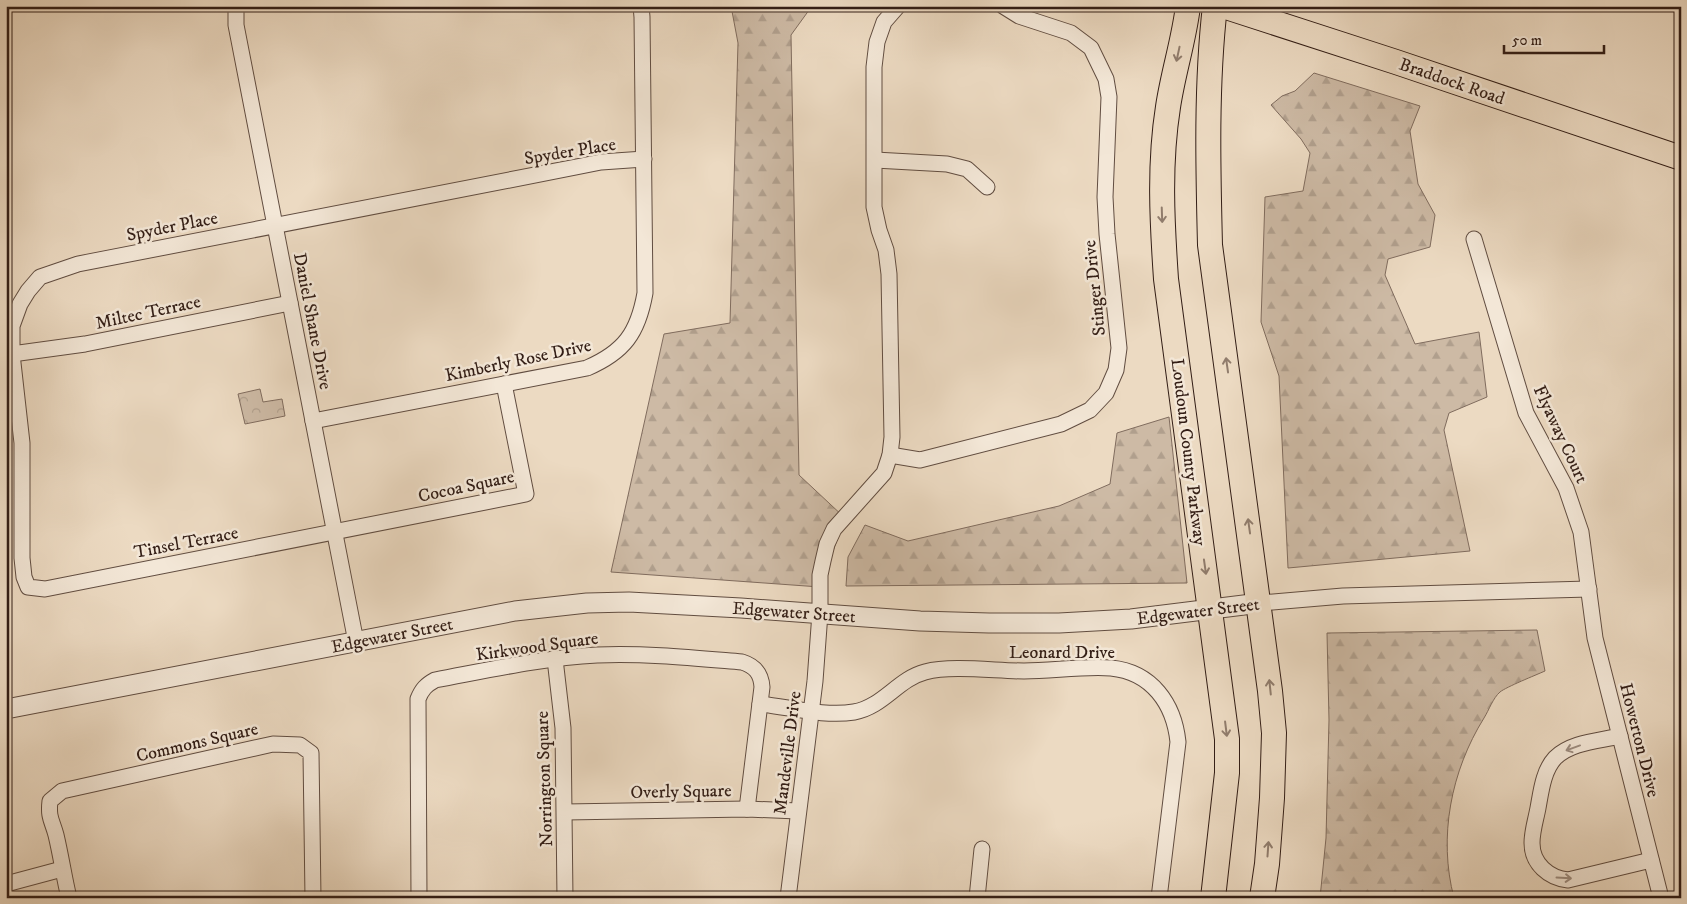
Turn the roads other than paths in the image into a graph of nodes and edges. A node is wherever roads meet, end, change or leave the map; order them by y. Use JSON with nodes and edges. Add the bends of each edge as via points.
{"nodes":[{"id":1,"x":236,"y":6,"type":"edge"},
{"id":2,"x":641,"y":6,"type":"edge"},
{"id":3,"x":898,"y":6,"type":"edge"},
{"id":4,"x":1003,"y":6,"type":"edge"},
{"id":5,"x":1188,"y":6,"type":"edge"},
{"id":6,"x":1215,"y":6,"type":"edge"},
{"id":7,"x":1223,"y":6,"type":"edge"},
{"id":8,"x":1681,"y":158,"type":"edge"},
{"id":9,"x":644,"y":159,"type":"junction"},
{"id":10,"x":875,"y":160,"type":"junction"},
{"id":11,"x":987,"y":187,"type":"dead end"},
{"id":12,"x":275,"y":225,"type":"junction"},
{"id":13,"x":1474,"y":238,"type":"dead end"},
{"id":14,"x":290,"y":303,"type":"junction"},
{"id":15,"x":12,"y":354,"type":"junction"},
{"id":16,"x":504,"y":384,"type":"junction"},
{"id":17,"x":313,"y":421,"type":"junction"},
{"id":18,"x":890,"y":455,"type":"junction"},
{"id":19,"x":334,"y":531,"type":"junction"},
{"id":20,"x":45,"y":589,"type":"joint"},
{"id":21,"x":1589,"y":589,"type":"junction"},
{"id":22,"x":1260,"y":604,"type":"junction"},
{"id":23,"x":1210,"y":609,"type":"junction"},
{"id":24,"x":820,"y":614,"type":"junction"},
{"id":25,"x":356,"y":642,"type":"junction"},
{"id":26,"x":555,"y":659,"type":"junction"},
{"id":27,"x":760,"y":704,"type":"junction"},
{"id":28,"x":6,"y":709,"type":"edge"},
{"id":29,"x":811,"y":710,"type":"junction"},
{"id":30,"x":1620,"y":736,"type":"junction"},
{"id":31,"x":747,"y":809,"type":"junction"},
{"id":32,"x":798,"y":811,"type":"junction"},
{"id":33,"x":565,"y":812,"type":"junction"},
{"id":34,"x":982,"y":849,"type":"dead end"},
{"id":35,"x":1651,"y":860,"type":"junction"},
{"id":36,"x":62,"y":869,"type":"junction"},
{"id":37,"x":6,"y":884,"type":"edge"},
{"id":38,"x":70,"y":898,"type":"edge"},
{"id":39,"x":313,"y":898,"type":"edge"},
{"id":40,"x":419,"y":898,"type":"edge"},
{"id":41,"x":565,"y":898,"type":"edge"},
{"id":42,"x":788,"y":898,"type":"edge"},
{"id":43,"x":977,"y":898,"type":"edge"},
{"id":44,"x":1159,"y":898,"type":"edge"},
{"id":45,"x":1213,"y":898,"type":"edge"},
{"id":46,"x":1262,"y":898,"type":"edge"},
{"id":47,"x":1661,"y":898,"type":"edge"}],
"edges":[{"from":1,"to":12,"type":"street","name":"Daniel Shane Drive","via":[[236,25]]},
{"from":2,"to":9,"type":"street","name":"Kimberly Rose Drive"},
{"from":3,"to":10,"type":"street","via":[[884,22],[877,42],[874,67]]},
{"from":4,"to":18,"type":"street","name":"Stinger Drive","via":[[1019,16],[1071,33],[1091,48],[1106,79],[1109,97],[1106,216],[1119,348],[1116,370],[1106,393],[1090,410],[1061,424],[920,460]]},
{"from":5,"to":23,"type":"main road","name":"Loudoun County Parkway","one_way":true,"via":[[1168,107],[1161,212],[1166,278]]},
{"from":22,"to":6,"type":"main road","one_way":true,"via":[[1210,245],[1209,116]]},
{"from":7,"to":8,"type":"main road","name":"Braddock Road"},
{"from":9,"to":12,"type":"street","name":"Spyder Place","via":[[576,166]]},
{"from":9,"to":16,"type":"street","name":"Kimberly Rose Drive","via":[[645,293],[641,314],[633,330],[622,347],[587,368]]},
{"from":10,"to":11,"type":"street","via":[[946,164],[967,169]]},
{"from":10,"to":18,"type":"street","via":[[874,207],[889,274]]},
{"from":12,"to":14,"type":"street","name":"Daniel Shane Drive"},
{"from":12,"to":15,"type":"street","name":"Spyder Place","via":[[78,264],[40,277],[15,313]]},
{"from":13,"to":21,"type":"street","name":"Flyaway Court","via":[[1526,413],[1566,488],[1581,532]]},
{"from":14,"to":15,"type":"street","name":"Miltec Terrace","via":[[85,344]]},
{"from":14,"to":17,"type":"street","name":"Daniel Shane Drive"},
{"from":15,"to":20,"type":"street","name":"Spyder Place","via":[[22,443],[24,576],[28,588]]},
{"from":16,"to":17,"type":"street","name":"Kimberly Rose Drive"},
{"from":16,"to":19,"type":"street","name":"Cocoa Square","via":[[526,494]]},
{"from":17,"to":19,"type":"street","name":"Daniel Shane Drive"},
{"from":18,"to":24,"type":"street","via":[[884,473],[834,529],[827,544],[820,575]]},
{"from":19,"to":20,"type":"street","name":"Tinsel Terrace"},
{"from":19,"to":25,"type":"street","name":"Daniel Shane Drive"},
{"from":21,"to":22,"type":"street","name":"Edgewater Street","via":[[1343,596]]},
{"from":21,"to":30,"type":"street","name":"Howerton Drive","via":[[1595,638]]},
{"from":22,"to":23,"type":"street","name":"Edgewater Street"},
{"from":46,"to":22,"type":"main road","one_way":true,"via":[[1267,864],[1274,732]]},
{"from":23,"to":24,"type":"street","name":"Edgewater Street","via":[[1131,619],[1050,623],[940,622]]},
{"from":23,"to":45,"type":"main road","name":"Loudoun County Parkway","one_way":true,"via":[[1227,739],[1227,773]]},
{"from":24,"to":25,"type":"street","name":"Edgewater Street","via":[[587,603],[515,611]]},
{"from":24,"to":29,"type":"street","name":"Mandeville Drive"},
{"from":25,"to":28,"type":"street","name":"Edgewater Street"},
{"from":26,"to":27,"type":"street","name":"Kirkwood Square","via":[[640,655],[742,662],[750,664],[758,672]]},
{"from":26,"to":33,"type":"street","name":"Norrington Square","via":[[563,728]]},
{"from":26,"to":40,"type":"street","name":"Kirkwood Square","via":[[435,680],[421,690],[418,699]]},
{"from":27,"to":29,"type":"street","name":"Leonard Drive"},
{"from":27,"to":31,"type":"street","name":"Kirkwood Square"},
{"from":29,"to":32,"type":"street","name":"Mandeville Drive"},
{"from":29,"to":44,"type":"street","name":"Leonard Drive","via":[[855,712],[883,700],[909,678],[940,669],[1111,668],[1139,676],[1163,697],[1177,726],[1178,742]]},
{"from":30,"to":35,"type":"street","name":"Howerton Drive"},
{"from":30,"to":35,"type":"street","one_way":true,"via":[[1573,747],[1554,760],[1547,770],[1541,792],[1532,843],[1534,854],[1548,874],[1568,880]]},
{"from":31,"to":32,"type":"street","name":"Overly Square"},
{"from":31,"to":33,"type":"street","name":"Overly Square"},
{"from":32,"to":42,"type":"street","name":"Mandeville Drive"},
{"from":33,"to":41,"type":"street","name":"Norrington Square"},
{"from":34,"to":43,"type":"street"},
{"from":35,"to":47,"type":"street","name":"Howerton Drive"},
{"from":36,"to":37,"type":"street"},
{"from":36,"to":38,"type":"street","name":"Commons Square"},
{"from":36,"to":39,"type":"street","name":"Commons Square","via":[[56,834],[48,813],[50,801],[62,791],[273,744],[300,745],[311,753]]}]}
